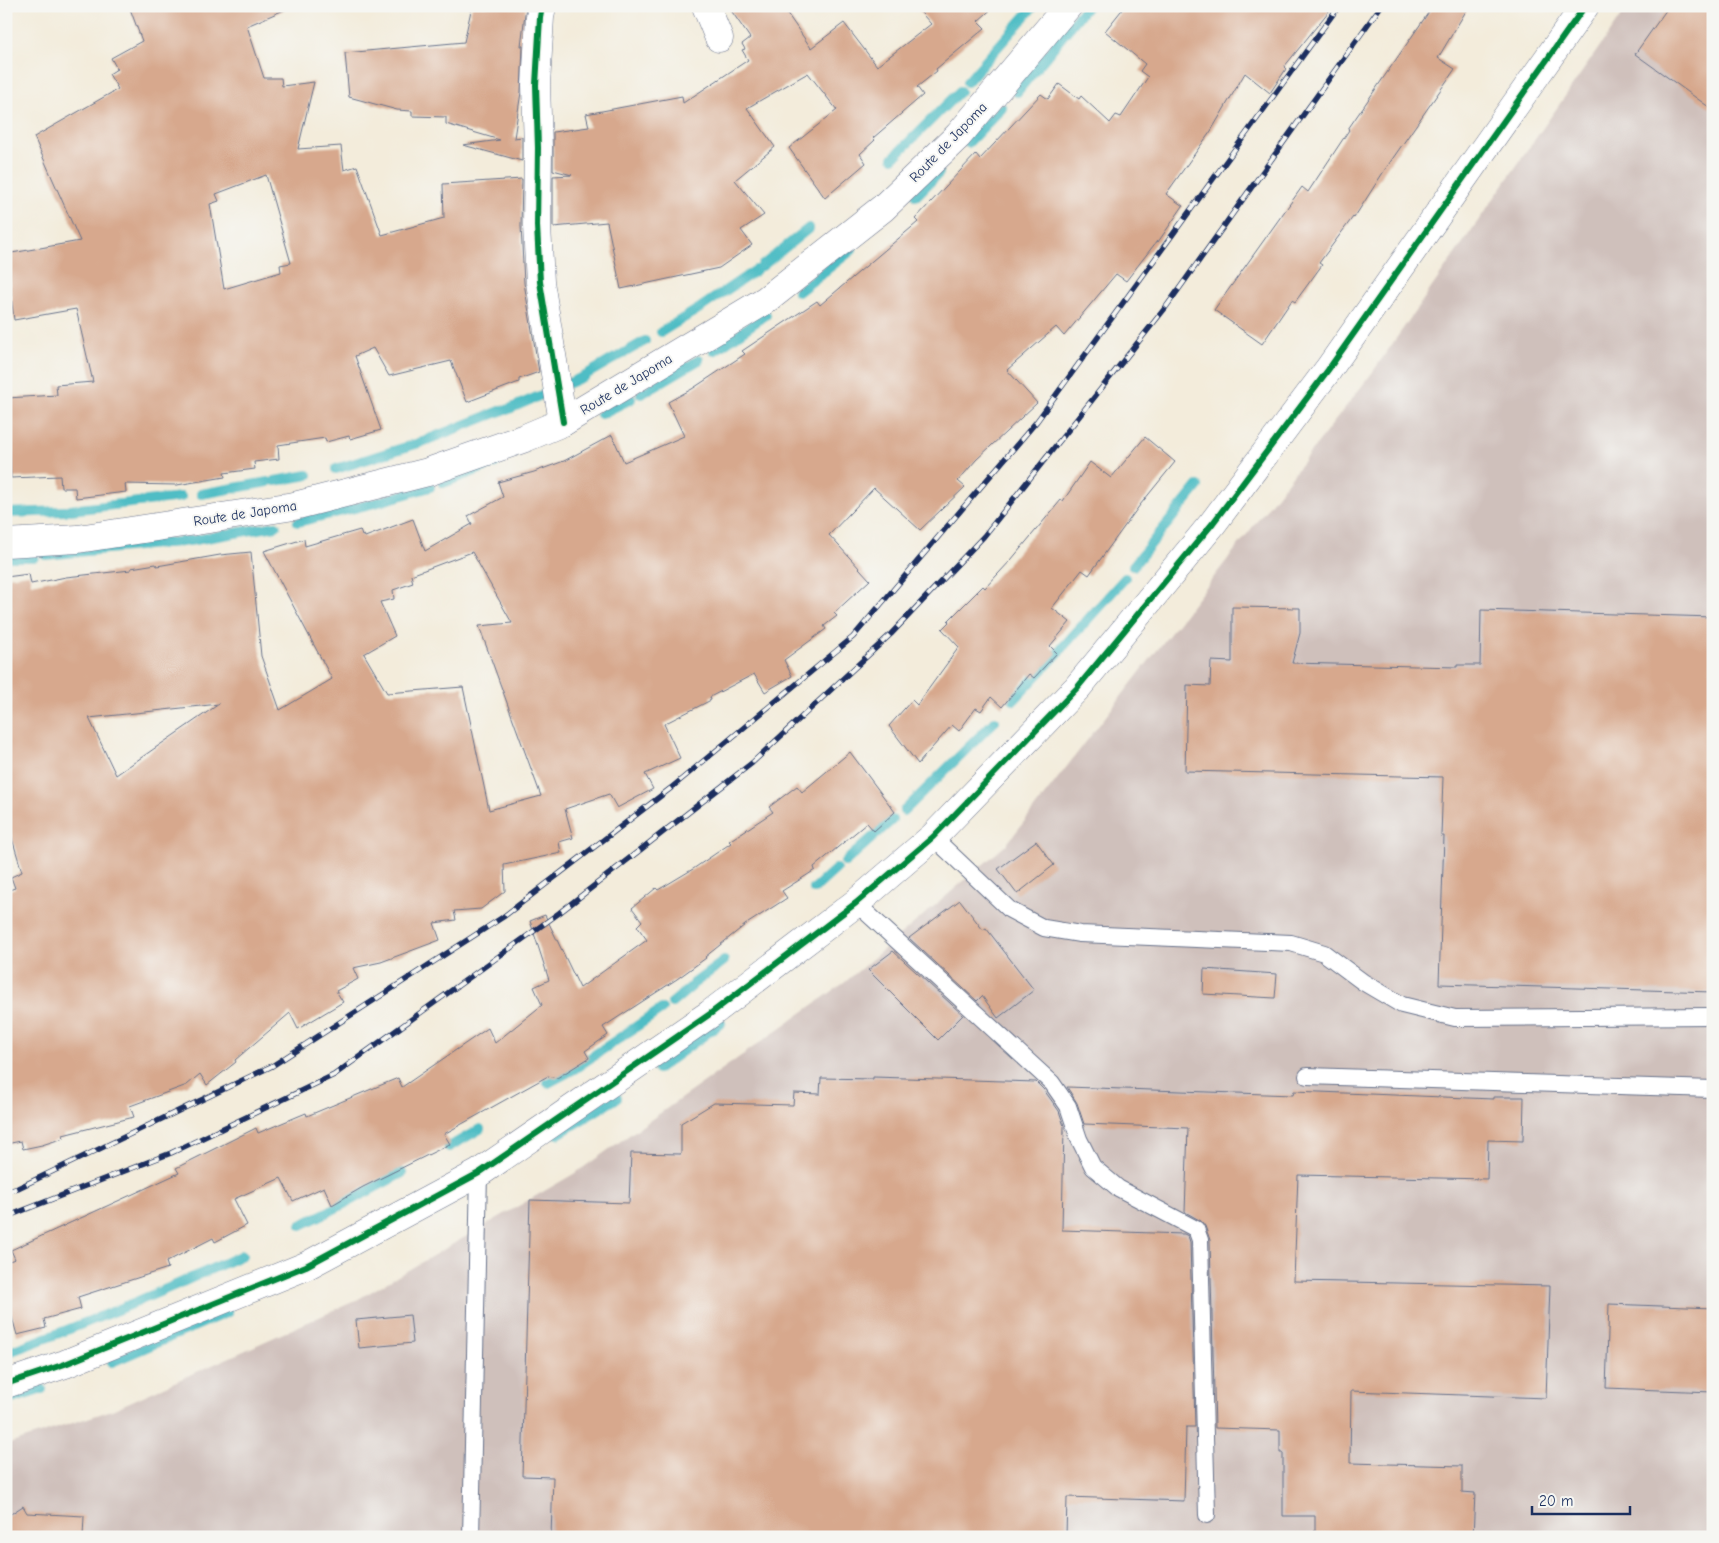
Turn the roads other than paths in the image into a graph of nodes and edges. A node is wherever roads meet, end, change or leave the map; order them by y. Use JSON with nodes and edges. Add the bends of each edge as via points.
{"nodes":[{"id":1,"x":542,"y":6,"type":"edge"},
{"id":2,"x":706,"y":6,"type":"edge"},
{"id":3,"x":1068,"y":6,"type":"edge"},
{"id":4,"x":1585,"y":6,"type":"edge"},
{"id":5,"x":719,"y":38,"type":"dead end"},
{"id":6,"x":563,"y":422,"type":"junction"},
{"id":7,"x":6,"y":543,"type":"edge"},
{"id":8,"x":933,"y":837,"type":"junction"},
{"id":9,"x":856,"y":903,"type":"junction"},
{"id":10,"x":1713,"y":1016,"type":"edge"},
{"id":11,"x":1307,"y":1076,"type":"dead end"},
{"id":12,"x":1713,"y":1090,"type":"edge"},
{"id":13,"x":479,"y":1173,"type":"junction"},
{"id":14,"x":6,"y":1384,"type":"edge"},
{"id":15,"x":1207,"y":1514,"type":"dead end"},
{"id":16,"x":470,"y":1537,"type":"edge"}],
"edges":[{"from":1,"to":6,"type":"street","via":[[536,85],[537,226],[541,291]]},
{"from":2,"to":5,"type":"street"},
{"from":3,"to":6,"type":"street","name":"Route de Japoma","via":[[958,136],[883,208],[766,300]]},
{"from":4,"to":8,"type":"street","via":[[1328,370],[1213,523],[1077,688]]},
{"from":6,"to":7,"type":"street","name":"Route de Japoma","via":[[428,472],[294,506],[78,539]]},
{"from":8,"to":9,"type":"street"},
{"from":8,"to":10,"type":"lane","via":[[1010,910],[1044,928],[1080,934],[1291,943],[1324,953],[1402,1005],[1455,1018]]},
{"from":9,"to":13,"type":"street","via":[[710,1014]]},
{"from":9,"to":15,"type":"lane","via":[[1052,1083],[1068,1106],[1093,1167],[1118,1188],[1196,1229],[1200,1240]]},
{"from":11,"to":12,"type":"lane"},
{"from":13,"to":14,"type":"street","via":[[306,1266],[65,1364]]},
{"from":13,"to":16,"type":"lane"}]}
